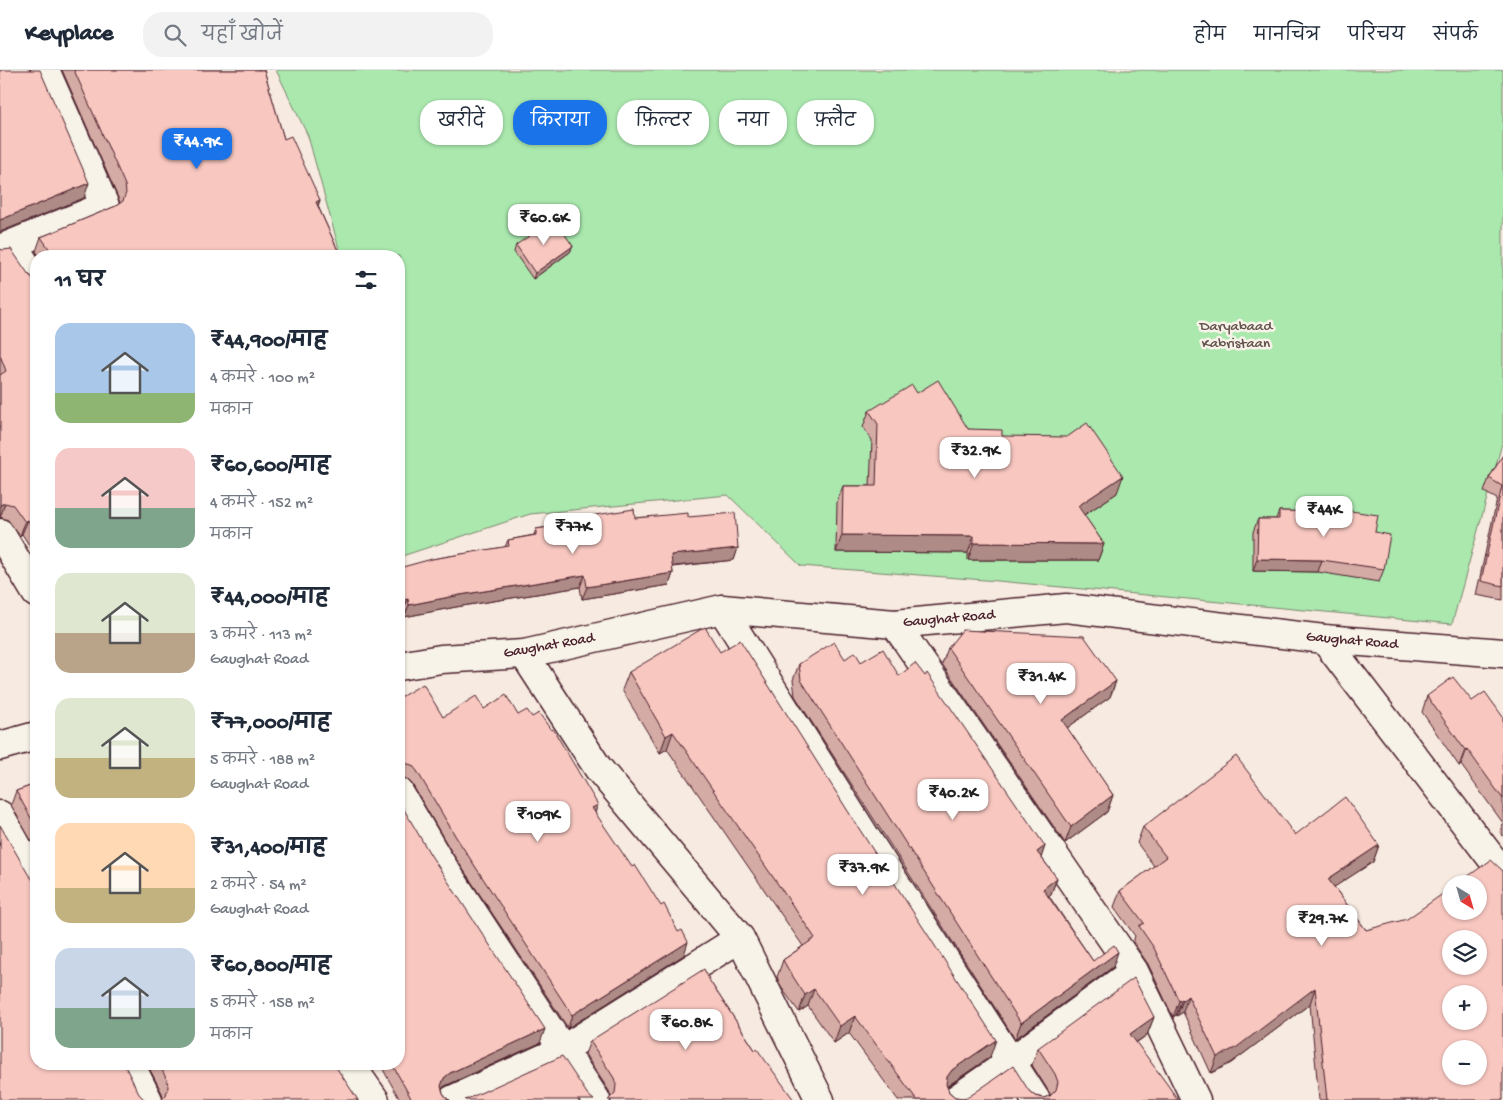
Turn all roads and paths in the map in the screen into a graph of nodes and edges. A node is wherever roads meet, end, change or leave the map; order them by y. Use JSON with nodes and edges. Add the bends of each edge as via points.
{"nodes":[{"id":1,"x":45,"y":70,"type":"edge"},
{"id":2,"x":6,"y":247,"type":"edge"},
{"id":3,"x":30,"y":273,"type":"edge"},
{"id":4,"x":0,"y":533,"type":"edge"},
{"id":5,"x":30,"y":583,"type":"edge"},
{"id":6,"x":722,"y":609,"type":"junction"},
{"id":7,"x":894,"y":624,"type":"junction"},
{"id":8,"x":1324,"y":639,"type":"junction"},
{"id":9,"x":1503,"y":653,"type":"edge"},
{"id":10,"x":524,"y":654,"type":"junction"},
{"id":11,"x":405,"y":665,"type":"edge"},
{"id":12,"x":30,"y":738,"type":"edge"},
{"id":13,"x":0,"y":746,"type":"edge"},
{"id":14,"x":405,"y":802,"type":"edge"},
{"id":15,"x":0,"y":815,"type":"edge"},
{"id":16,"x":30,"y":869,"type":"edge"},
{"id":17,"x":1503,"y":873,"type":"edge"},
{"id":18,"x":740,"y":938,"type":"junction"},
{"id":19,"x":1134,"y":970,"type":"junction"},
{"id":20,"x":562,"y":1050,"type":"junction"},
{"id":21,"x":1010,"y":1062,"type":"junction"},
{"id":22,"x":133,"y":1070,"type":"edge"},
{"id":23,"x":354,"y":1070,"type":"edge"},
{"id":24,"x":148,"y":1100,"type":"edge"},
{"id":25,"x":375,"y":1100,"type":"edge"},
{"id":26,"x":452,"y":1100,"type":"edge"},
{"id":27,"x":596,"y":1100,"type":"edge"},
{"id":28,"x":820,"y":1100,"type":"edge"},
{"id":29,"x":955,"y":1100,"type":"edge"},
{"id":30,"x":1036,"y":1100,"type":"edge"},
{"id":31,"x":1196,"y":1100,"type":"edge"}],
"edges":[{"from":1,"to":2,"type":"street","via":[[105,206]]},
{"from":2,"to":3,"type":"street"},
{"from":4,"to":5,"type":"street"},
{"from":6,"to":7,"type":"street","name":"Gaughat Road"},
{"from":6,"to":10,"type":"street","name":"Gaughat Road"},
{"from":6,"to":21,"type":"street"},
{"from":7,"to":8,"type":"street","name":"Gaughat Road","via":[[1066,608]]},
{"from":7,"to":19,"type":"street"},
{"from":8,"to":9,"type":"street","name":"Gaughat Road"},
{"from":8,"to":17,"type":"street"},
{"from":10,"to":11,"type":"street","name":"Gaughat Road","via":[[441,659]]},
{"from":10,"to":18,"type":"street","via":[[598,768]]},
{"from":12,"to":13,"type":"street"},
{"from":14,"to":20,"type":"street"},
{"from":15,"to":16,"type":"street"},
{"from":18,"to":20,"type":"street"},
{"from":18,"to":28,"type":"street"},
{"from":19,"to":21,"type":"street"},
{"from":19,"to":31,"type":"street"},
{"from":20,"to":26,"type":"street"},
{"from":20,"to":27,"type":"street"},
{"from":21,"to":29,"type":"street"},
{"from":21,"to":30,"type":"street"},
{"from":22,"to":24,"type":"street"},
{"from":23,"to":25,"type":"street"}]}
